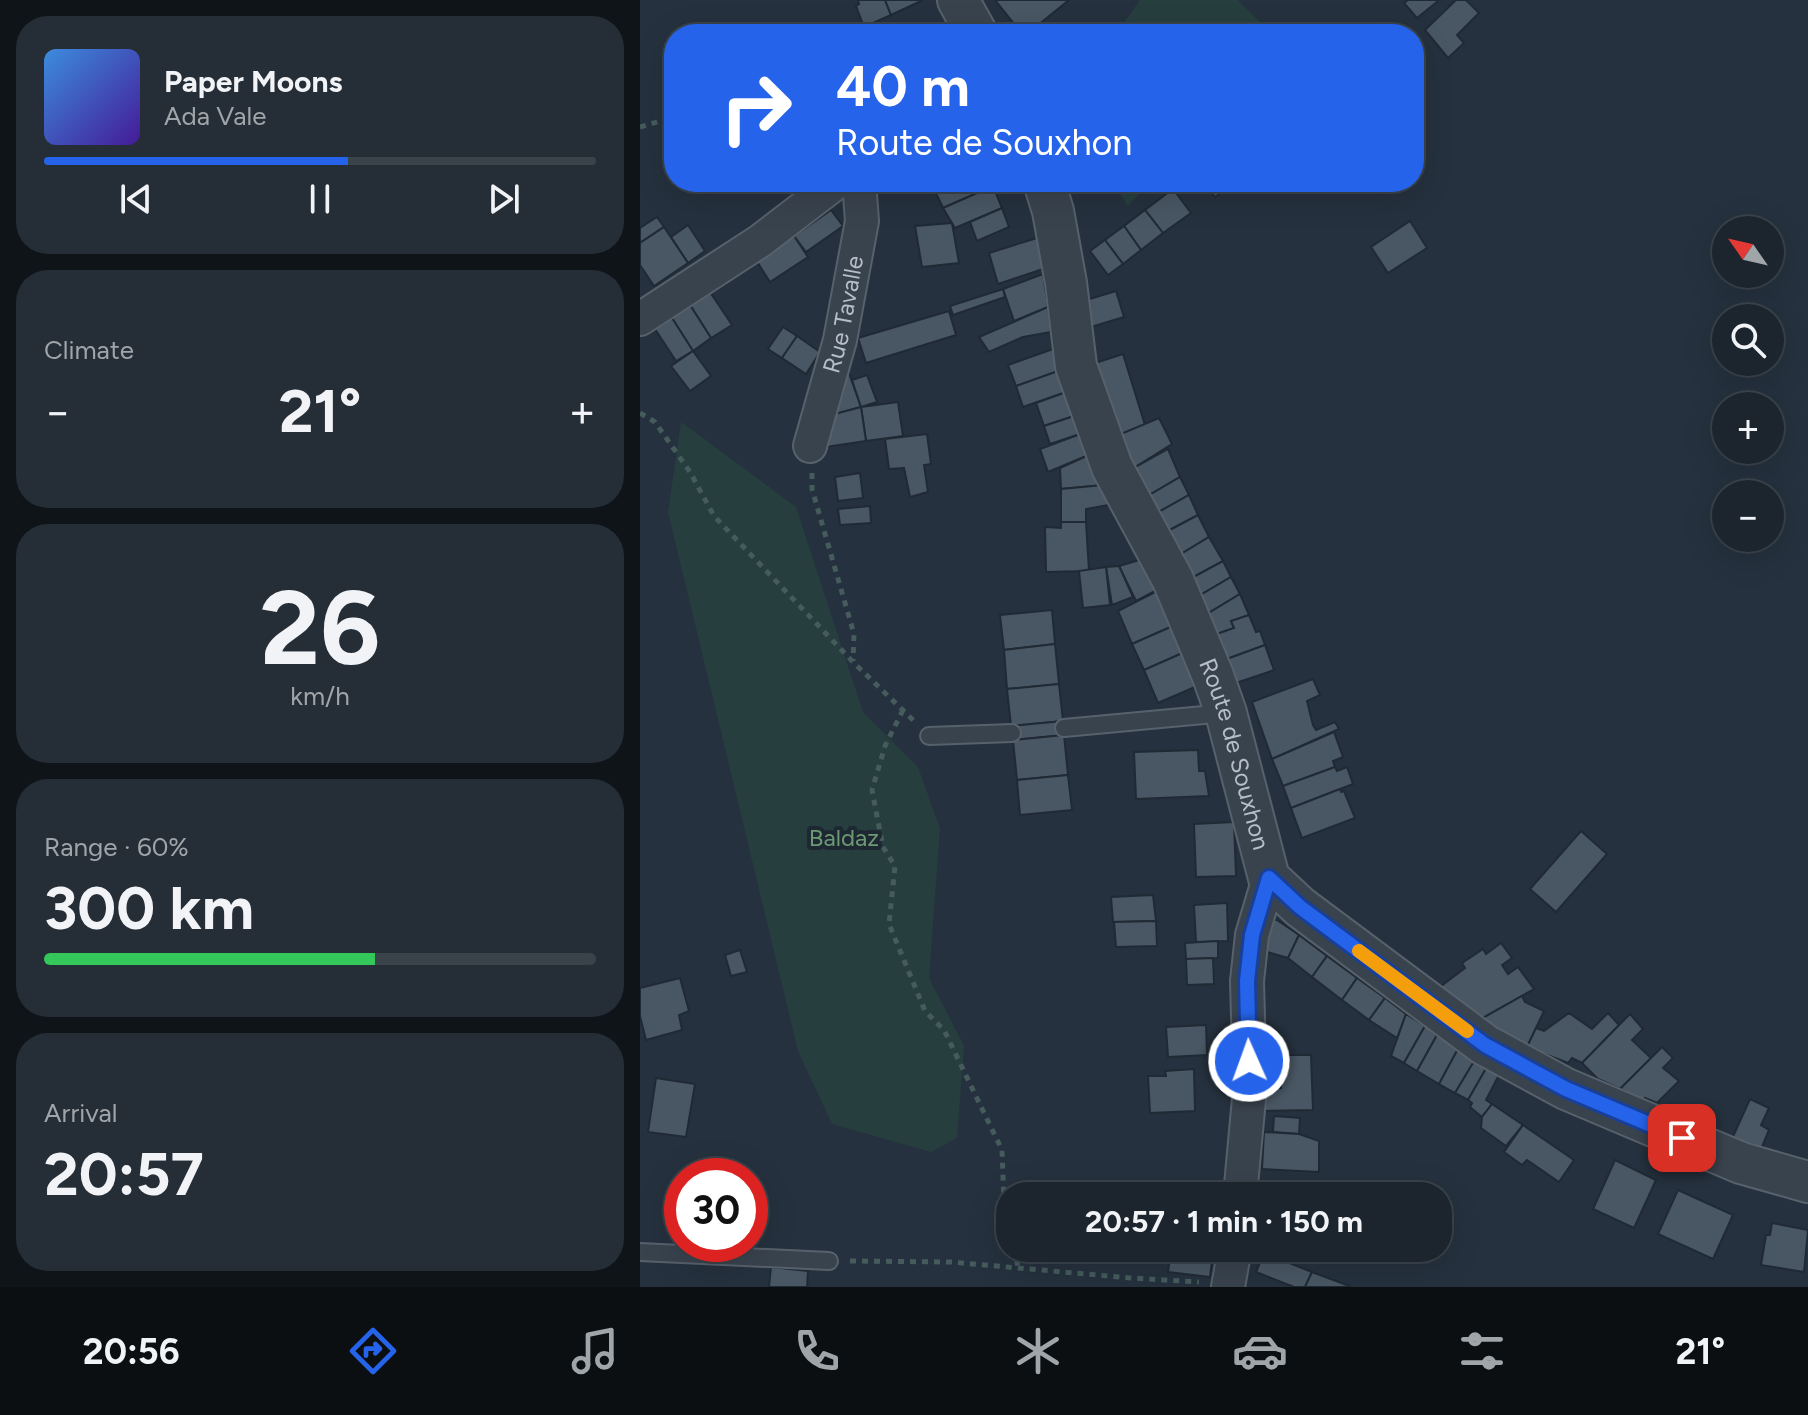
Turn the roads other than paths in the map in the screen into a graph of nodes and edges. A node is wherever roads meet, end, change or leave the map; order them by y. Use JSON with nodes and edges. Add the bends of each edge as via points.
{"nodes":[{"id":1,"x":958,"y":0,"type":"edge"},
{"id":2,"x":971,"y":24,"type":"edge"},
{"id":3,"x":824,"y":192,"type":"edge"},
{"id":4,"x":860,"y":192,"type":"edge"},
{"id":5,"x":1047,"y":192,"type":"edge"},
{"id":6,"x":640,"y":319,"type":"edge"},
{"id":7,"x":810,"y":446,"type":"road end"},
{"id":8,"x":1226,"y":713,"type":"junction"},
{"id":9,"x":1064,"y":728,"type":"dead end"},
{"id":10,"x":1012,"y":733,"type":"dead end"},
{"id":11,"x":929,"y":736,"type":"dead end"},
{"id":12,"x":1269,"y":878,"type":"junction"},
{"id":13,"x":1241,"y":1182,"type":"edge"},
{"id":14,"x":1808,"y":1182,"type":"edge"},
{"id":15,"x":640,"y":1252,"type":"edge"},
{"id":16,"x":829,"y":1261,"type":"road end"},
{"id":17,"x":1232,"y":1262,"type":"edge"},
{"id":18,"x":1228,"y":1285,"type":"edge"}],
"edges":[{"from":1,"to":2,"type":"street"},
{"from":3,"to":6,"type":"street"},
{"from":4,"to":7,"type":"street","name":"Rue Tavalle","via":[[862,221],[840,340]]},
{"from":5,"to":8,"type":"street","name":"Route de Souxhon","via":[[1076,366],[1112,467],[1173,580]]},
{"from":8,"to":9,"type":"lane"},
{"from":8,"to":12,"type":"street","name":"Route de Souxhon"},
{"from":10,"to":11,"type":"lane"},
{"from":12,"to":13,"type":"street","via":[[1252,935],[1247,981],[1250,1088]]},
{"from":12,"to":14,"type":"street","name":"Route de Souxhon","via":[[1485,1045],[1580,1095],[1741,1163]]},
{"from":15,"to":16,"type":"lane"},
{"from":17,"to":18,"type":"street"}]}
